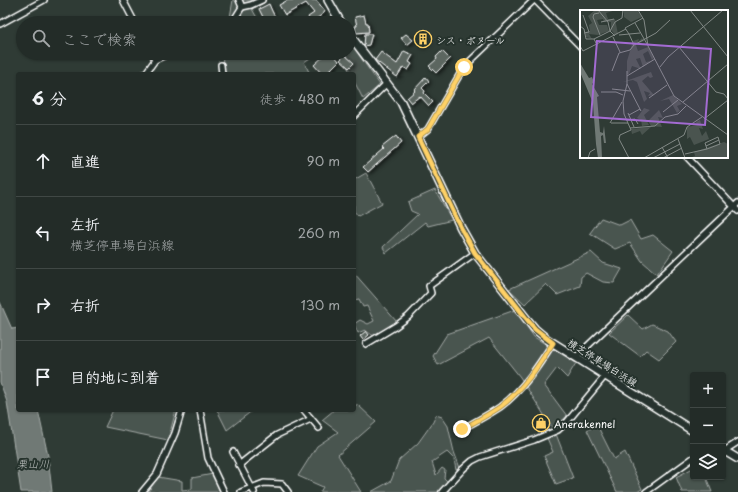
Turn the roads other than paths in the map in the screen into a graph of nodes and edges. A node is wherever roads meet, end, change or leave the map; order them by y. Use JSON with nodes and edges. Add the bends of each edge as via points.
{"nodes":[{"id":1,"x":44,"y":0,"type":"edge"},
{"id":2,"x":123,"y":0,"type":"edge"},
{"id":3,"x":239,"y":0,"type":"edge"},
{"id":4,"x":262,"y":0,"type":"edge"},
{"id":5,"x":328,"y":0,"type":"edge"},
{"id":6,"x":535,"y":0,"type":"edge"},
{"id":7,"x":242,"y":7,"type":"junction"},
{"id":8,"x":131,"y":16,"type":"edge"},
{"id":9,"x":236,"y":16,"type":"edge"},
{"id":10,"x":337,"y":16,"type":"edge"},
{"id":11,"x":0,"y":17,"type":"edge"},
{"id":12,"x":1,"y":24,"type":"edge"},
{"id":13,"x":356,"y":43,"type":"edge"},
{"id":14,"x":580,"y":46,"type":"edge"},
{"id":15,"x":155,"y":60,"type":"edge"},
{"id":16,"x":221,"y":65,"type":"dead end"},
{"id":17,"x":146,"y":72,"type":"edge"},
{"id":18,"x":222,"y":72,"type":"edge"},
{"id":19,"x":387,"y":83,"type":"junction"},
{"id":20,"x":356,"y":114,"type":"edge"},
{"id":21,"x":418,"y":137,"type":"junction"},
{"id":22,"x":688,"y":158,"type":"edge"},
{"id":23,"x":737,"y":207,"type":"edge"},
{"id":24,"x":475,"y":253,"type":"junction"},
{"id":25,"x":553,"y":343,"type":"junction"},
{"id":26,"x":366,"y":344,"type":"dead end"},
{"id":27,"x":576,"y":357,"type":"junction"},
{"id":28,"x":605,"y":376,"type":"junction"},
{"id":29,"x":181,"y":412,"type":"edge"},
{"id":30,"x":200,"y":412,"type":"edge"},
{"id":31,"x":306,"y":412,"type":"edge"},
{"id":32,"x":311,"y":419,"type":"junction"},
{"id":33,"x":319,"y":428,"type":"dead end"},
{"id":34,"x":462,"y":429,"type":"dead end"},
{"id":35,"x":690,"y":429,"type":"edge"},
{"id":36,"x":738,"y":442,"type":"edge"},
{"id":37,"x":726,"y":449,"type":"edge"},
{"id":38,"x":726,"y":451,"type":"edge"},
{"id":39,"x":232,"y":452,"type":"dead end"},
{"id":40,"x":738,"y":459,"type":"edge"},
{"id":41,"x":690,"y":460,"type":"edge"},
{"id":42,"x":239,"y":465,"type":"junction"},
{"id":43,"x":253,"y":490,"type":"edge"},
{"id":44,"x":142,"y":492,"type":"edge"},
{"id":45,"x":224,"y":492,"type":"edge"},
{"id":46,"x":241,"y":492,"type":"edge"},
{"id":47,"x":288,"y":492,"type":"edge"},
{"id":48,"x":442,"y":492,"type":"edge"},
{"id":49,"x":646,"y":492,"type":"edge"}],
"edges":[{"from":1,"to":12,"type":"street"},
{"from":2,"to":8,"type":"street"},
{"from":3,"to":7,"type":"street"},
{"from":4,"to":7,"type":"street"},
{"from":5,"to":10,"type":"main road"},
{"from":6,"to":14,"type":"street"},
{"from":6,"to":21,"type":"street","via":[[464,67],[428,129]]},
{"from":7,"to":9,"type":"street"},
{"from":11,"to":12,"type":"street"},
{"from":13,"to":19,"type":"main road","name":"横芝停車場白浜線"},
{"from":15,"to":17,"type":"street"},
{"from":16,"to":18,"type":"street"},
{"from":19,"to":20,"type":"street"},
{"from":19,"to":21,"type":"main road","name":"横芝停車場白浜線","via":[[401,102]]},
{"from":21,"to":24,"type":"main road","name":"横芝停車場白浜線"},
{"from":22,"to":23,"type":"street"},
{"from":23,"to":27,"type":"street"},
{"from":24,"to":25,"type":"main road","name":"横芝停車場白浜線","via":[[535,329]]},
{"from":24,"to":26,"type":"street","via":[[429,286],[431,293],[408,317]]},
{"from":25,"to":27,"type":"main road","name":"横芝停車場白浜線"},
{"from":25,"to":34,"type":"street","via":[[540,364],[512,397]]},
{"from":27,"to":28,"type":"main road","name":"横芝停車場白浜線"},
{"from":28,"to":35,"type":"main road","name":"横芝停車場白浜線"},
{"from":28,"to":48,"type":"street","via":[[558,430],[472,461]]},
{"from":29,"to":44,"type":"street","via":[[157,474]]},
{"from":30,"to":45,"type":"street","via":[[208,458]]},
{"from":31,"to":32,"type":"street"},
{"from":32,"to":33,"type":"street"},
{"from":32,"to":42,"type":"street","via":[[277,435]]},
{"from":36,"to":37,"type":"street"},
{"from":38,"to":40,"type":"main road"},
{"from":39,"to":42,"type":"street"},
{"from":41,"to":49,"type":"street"},
{"from":42,"to":43,"type":"street"},
{"from":43,"to":46,"type":"street"},
{"from":43,"to":47,"type":"street","via":[[264,483],[278,483],[285,486]]}]}
